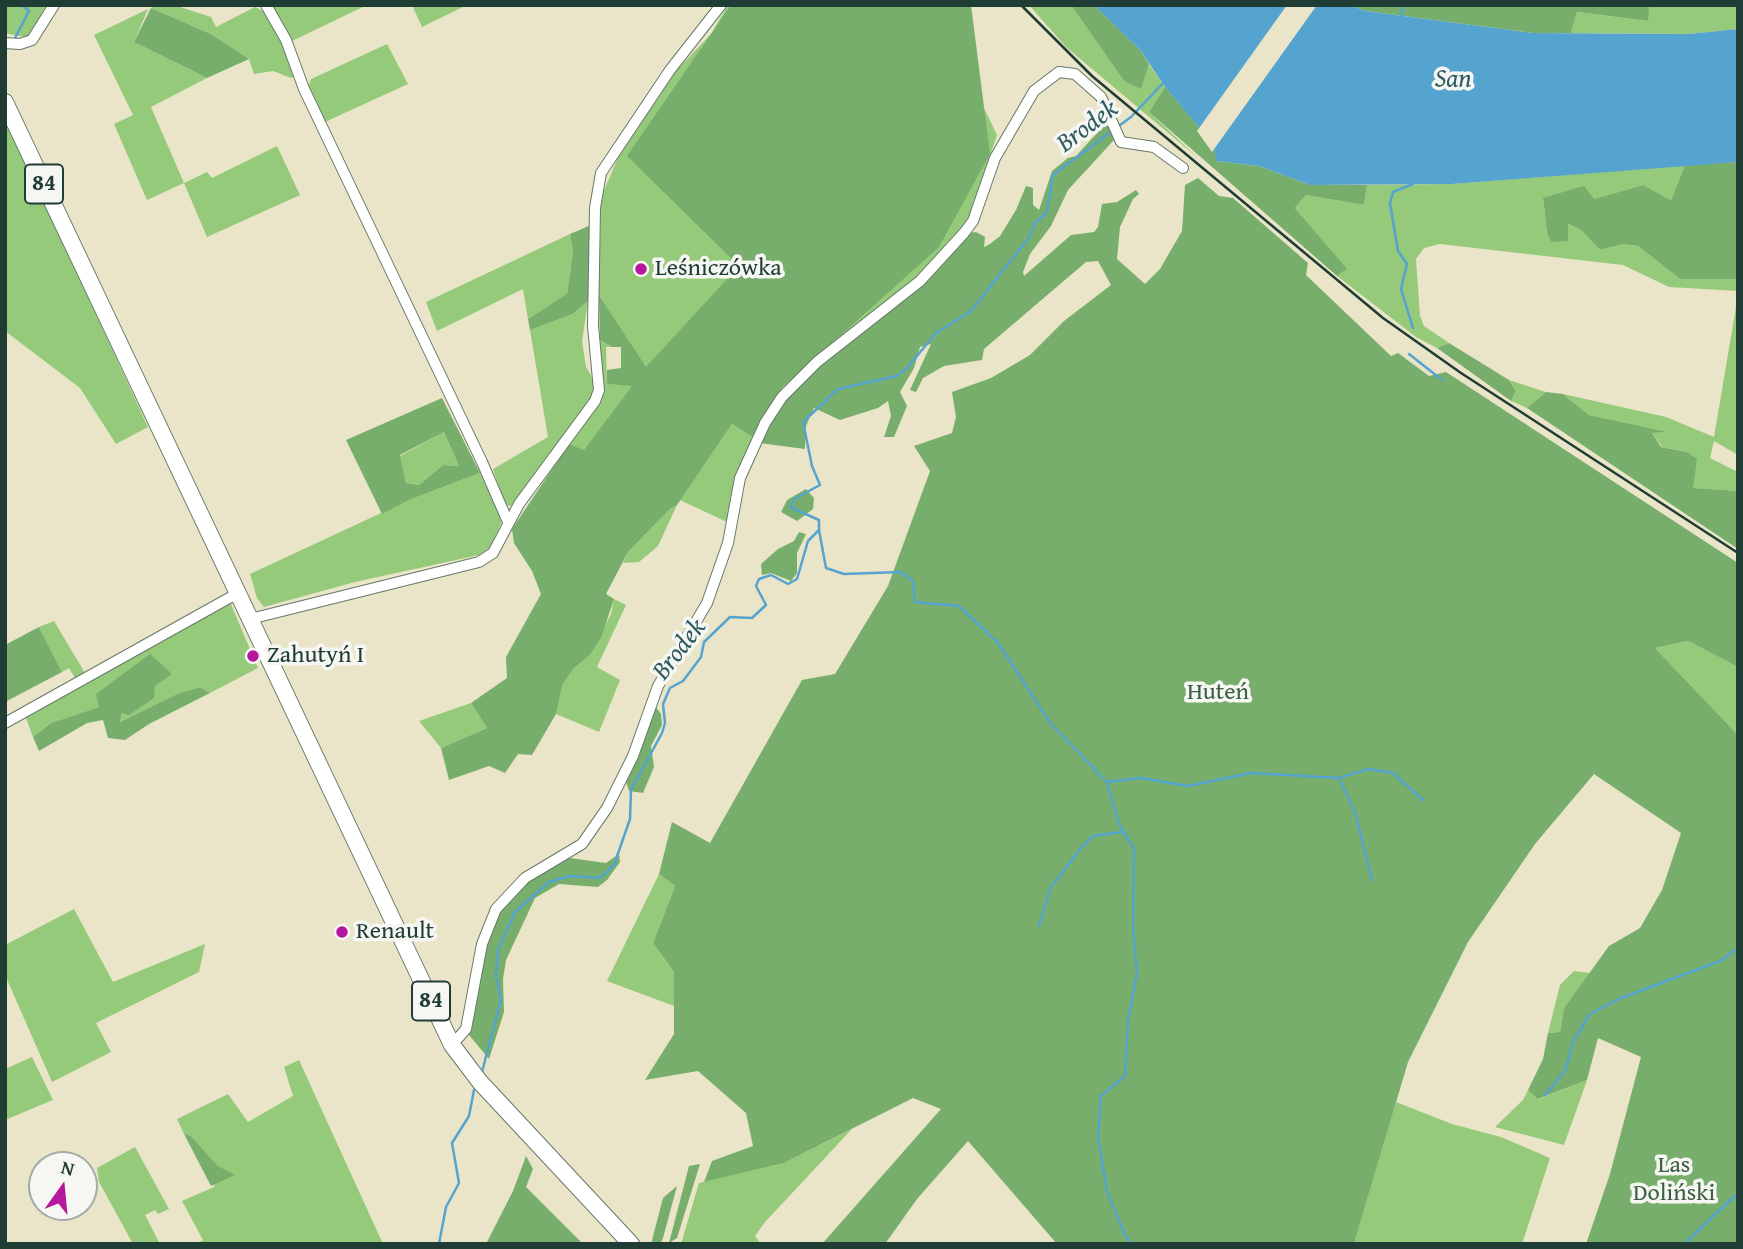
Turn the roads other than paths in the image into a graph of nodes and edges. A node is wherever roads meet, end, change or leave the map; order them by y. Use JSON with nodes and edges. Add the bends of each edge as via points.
{"nodes":[{"id":1,"x":54,"y":5,"type":"edge"},
{"id":2,"x":266,"y":5,"type":"edge"},
{"id":3,"x":721,"y":5,"type":"edge"},
{"id":4,"x":5,"y":43,"type":"edge"},
{"id":5,"x":5,"y":102,"type":"edge"},
{"id":6,"x":1183,"y":167,"type":"dead end"},
{"id":7,"x":508,"y":522,"type":"junction"},
{"id":8,"x":238,"y":593,"type":"junction"},
{"id":9,"x":250,"y":619,"type":"junction"},
{"id":10,"x":5,"y":723,"type":"edge"},
{"id":11,"x":452,"y":1045,"type":"junction"},
{"id":12,"x":631,"y":1244,"type":"edge"}],
"edges":[{"from":1,"to":4,"type":"street","via":[[32,40]]},
{"from":2,"to":7,"type":"street"},
{"from":3,"to":7,"type":"street","via":[[670,70],[601,173],[595,208],[593,326],[599,390]]},
{"from":5,"to":8,"type":"main road","number":"84"},
{"from":6,"to":11,"type":"street","via":[[1154,147],[1123,142],[1101,97],[1075,74],[1059,72],[1034,91],[995,158],[973,221],[942,261],[817,362],[782,397],[765,423],[744,467],[728,543],[707,603],[658,686],[633,755],[607,808],[582,844],[526,878],[496,909],[482,944],[466,1029]]},
{"from":7,"to":9,"type":"street","via":[[493,553],[478,562]]},
{"from":8,"to":9,"type":"main road","number":"84"},
{"from":8,"to":10,"type":"street"},
{"from":9,"to":11,"type":"main road","number":"84"},
{"from":11,"to":12,"type":"main road","number":"84","via":[[480,1082]]}]}
